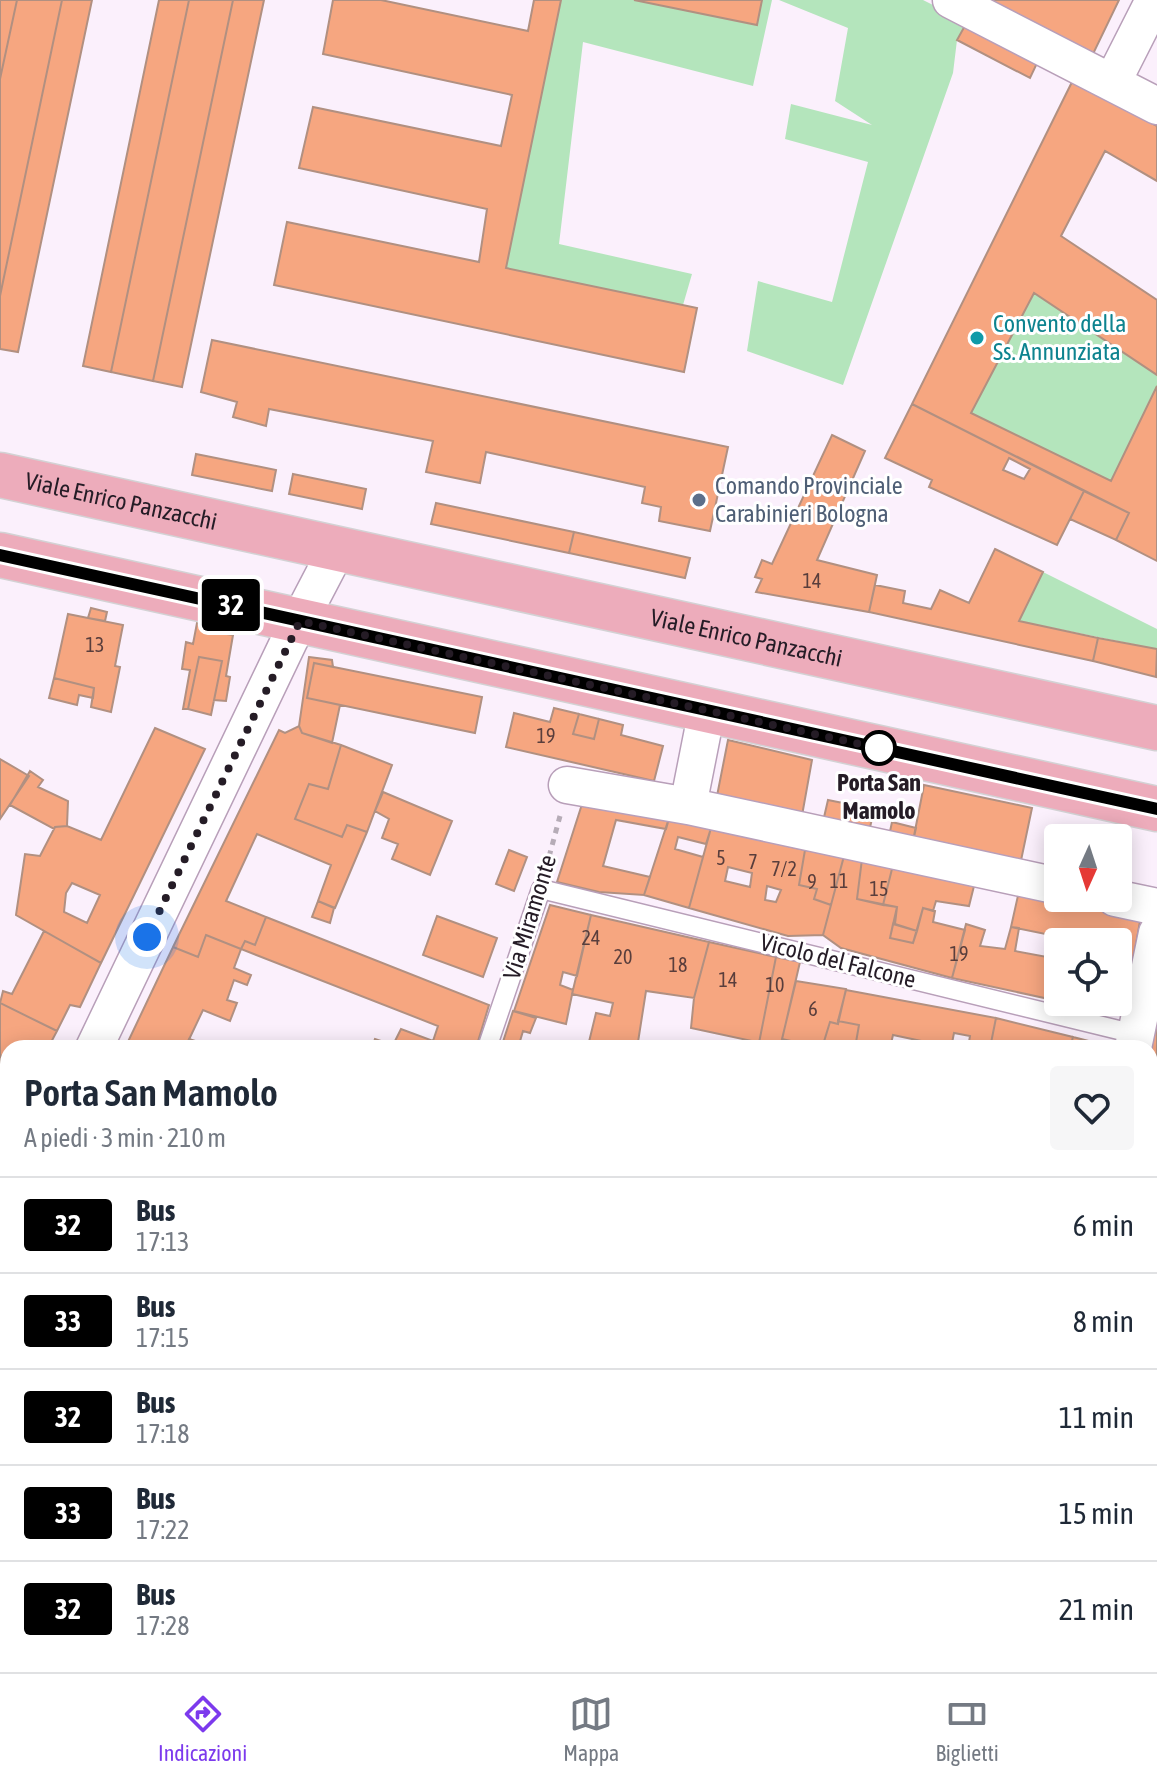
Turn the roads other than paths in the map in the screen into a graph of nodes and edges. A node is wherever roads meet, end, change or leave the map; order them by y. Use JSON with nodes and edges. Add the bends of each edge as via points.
{"nodes":[{"id":1,"x":951,"y":0,"type":"edge"},
{"id":2,"x":1154,"y":0,"type":"edge"},
{"id":3,"x":1113,"y":81,"type":"junction"},
{"id":4,"x":1157,"y":106,"type":"edge"},
{"id":5,"x":0,"y":475,"type":"edge"},
{"id":6,"x":337,"y":549,"type":"junction"},
{"id":7,"x":0,"y":555,"type":"edge"},
{"id":8,"x":300,"y":621,"type":"junction"},
{"id":9,"x":707,"y":710,"type":"junction"},
{"id":10,"x":1157,"y":728,"type":"edge"},
{"id":11,"x":567,"y":785,"type":"road end"},
{"id":12,"x":688,"y":806,"type":"junction"},
{"id":13,"x":1157,"y":809,"type":"edge"},
{"id":14,"x":1044,"y":883,"type":"edge"},
{"id":15,"x":541,"y":889,"type":"joint"},
{"id":16,"x":1132,"y":902,"type":"edge"},
{"id":17,"x":1157,"y":907,"type":"edge"},
{"id":18,"x":1157,"y":933,"type":"edge"},
{"id":19,"x":98,"y":1040,"type":"edge"},
{"id":20,"x":490,"y":1040,"type":"edge"},
{"id":21,"x":1130,"y":1040,"type":"edge"},
{"id":22,"x":1134,"y":1040,"type":"edge"}],
"edges":[{"from":1,"to":3,"type":"street"},
{"from":2,"to":3,"type":"street"},
{"from":3,"to":4,"type":"street"},
{"from":5,"to":6,"type":"main road","name":"Viale Enrico Panzacchi"},
{"from":6,"to":8,"type":"street"},
{"from":6,"to":10,"type":"main road","name":"Viale Enrico Panzacchi"},
{"from":7,"to":8,"type":"main road"},
{"from":8,"to":9,"type":"main road"},
{"from":8,"to":19,"type":"street"},
{"from":9,"to":12,"type":"street"},
{"from":9,"to":13,"type":"main road"},
{"from":11,"to":12,"type":"street"},
{"from":12,"to":14,"type":"street"},
{"from":15,"to":20,"type":"lane","name":"Via Miramonte"},
{"from":15,"to":21,"type":"lane","name":"Vicolo del Falcone"},
{"from":16,"to":17,"type":"street"},
{"from":18,"to":22,"type":"street"}]}
